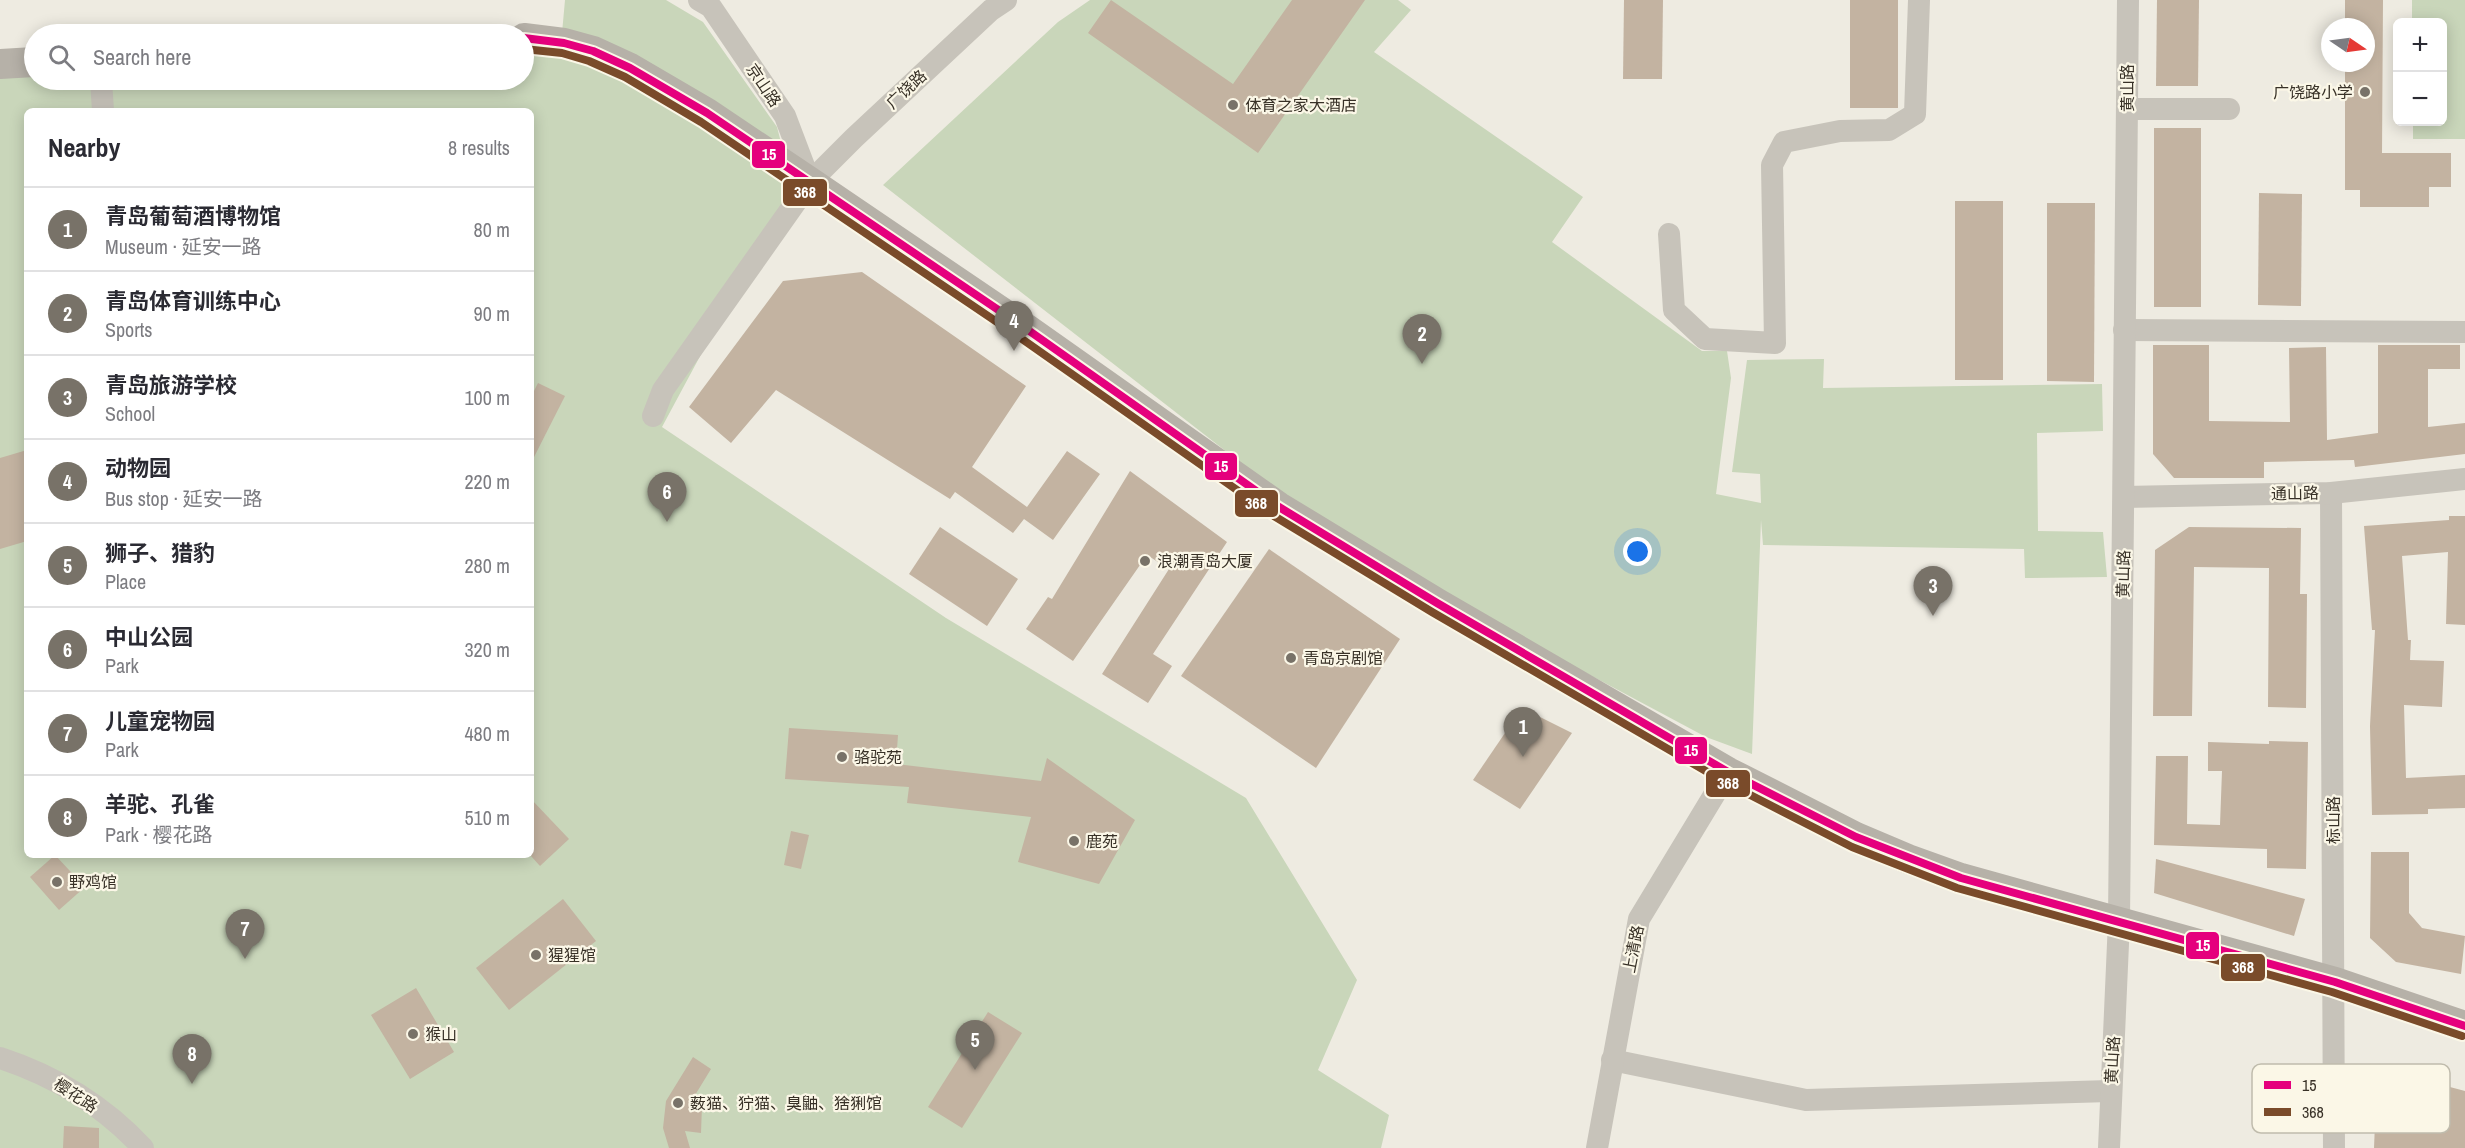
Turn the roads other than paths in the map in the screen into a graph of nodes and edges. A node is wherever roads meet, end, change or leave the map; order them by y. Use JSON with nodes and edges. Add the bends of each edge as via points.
{"nodes":[{"id":1,"x":699,"y":0,"type":"edge"},
{"id":2,"x":1006,"y":0,"type":"edge"},
{"id":3,"x":1919,"y":0,"type":"edge"},
{"id":4,"x":2128,"y":0,"type":"edge"},
{"id":5,"x":534,"y":39,"type":"edge"},
{"id":6,"x":24,"y":63,"type":"edge"},
{"id":7,"x":0,"y":64,"type":"edge"},
{"id":8,"x":102,"y":90,"type":"edge"},
{"id":9,"x":103,"y":108,"type":"edge"},
{"id":10,"x":2127,"y":109,"type":"junction"},
{"id":11,"x":2229,"y":110,"type":"dead end"},
{"id":12,"x":810,"y":182,"type":"junction"},
{"id":13,"x":1670,"y":234,"type":"dead end"},
{"id":14,"x":2124,"y":330,"type":"junction"},
{"id":15,"x":2465,"y":332,"type":"edge"},
{"id":16,"x":653,"y":416,"type":"dead end"},
{"id":17,"x":2465,"y":479,"type":"edge"},
{"id":18,"x":2331,"y":492,"type":"junction"},
{"id":19,"x":2124,"y":496,"type":"junction"},
{"id":20,"x":1728,"y":772,"type":"junction"},
{"id":21,"x":2119,"y":921,"type":"junction"},
{"id":22,"x":2335,"y":982,"type":"junction"},
{"id":23,"x":2465,"y":1026,"type":"edge"},
{"id":24,"x":0,"y":1058,"type":"edge"},
{"id":25,"x":1612,"y":1060,"type":"junction"},
{"id":26,"x":2335,"y":1064,"type":"edge"},
{"id":27,"x":2110,"y":1091,"type":"junction"},
{"id":28,"x":2334,"y":1133,"type":"edge"},
{"id":29,"x":143,"y":1148,"type":"edge"},
{"id":30,"x":1597,"y":1148,"type":"edge"},
{"id":31,"x":2109,"y":1148,"type":"edge"},
{"id":32,"x":2334,"y":1148,"type":"edge"}],
"edges":[{"from":1,"to":12,"type":"street","name":"京山路","via":[[711,7],[785,116]]},
{"from":2,"to":12,"type":"street","name":"广饶路"},
{"from":3,"to":13,"type":"street","via":[[1915,114],[1889,130],[1840,131],[1784,142],[1772,165],[1775,343],[1705,339],[1674,310]]},
{"from":4,"to":10,"type":"street","name":"黄山路"},
{"from":5,"to":12,"type":"main road","via":[[593,51],[630,68],[707,113]]},
{"from":6,"to":7,"type":"main road"},
{"from":8,"to":9,"type":"street"},
{"from":10,"to":11,"type":"street"},
{"from":10,"to":14,"type":"street","name":"黄山路"},
{"from":12,"to":16,"type":"street","name":"广饶路","via":[[663,390]]},
{"from":12,"to":20,"type":"main road","via":[[1279,507]]},
{"from":14,"to":15,"type":"street"},
{"from":14,"to":19,"type":"street","name":"黄山路"},
{"from":17,"to":18,"type":"street","name":"通山路"},
{"from":18,"to":19,"type":"street","name":"通山路"},
{"from":18,"to":22,"type":"street","name":"标山路"},
{"from":19,"to":21,"type":"street","name":"黄山路"},
{"from":20,"to":21,"type":"main road","via":[[1908,860]]},
{"from":20,"to":25,"type":"street","name":"上清路","via":[[1639,919]]},
{"from":21,"to":22,"type":"main road"},
{"from":21,"to":27,"type":"street","name":"黄山路"},
{"from":22,"to":23,"type":"main road"},
{"from":22,"to":26,"type":"street","name":"标山路"},
{"from":24,"to":29,"type":"street","name":"樱花路","via":[[36,1070],[87,1098]]},
{"from":25,"to":27,"type":"street","via":[[1806,1100]]},
{"from":25,"to":30,"type":"street","name":"上清路"},
{"from":27,"to":31,"type":"street","name":"黄山路"},
{"from":28,"to":32,"type":"street","name":"标山路"}]}
